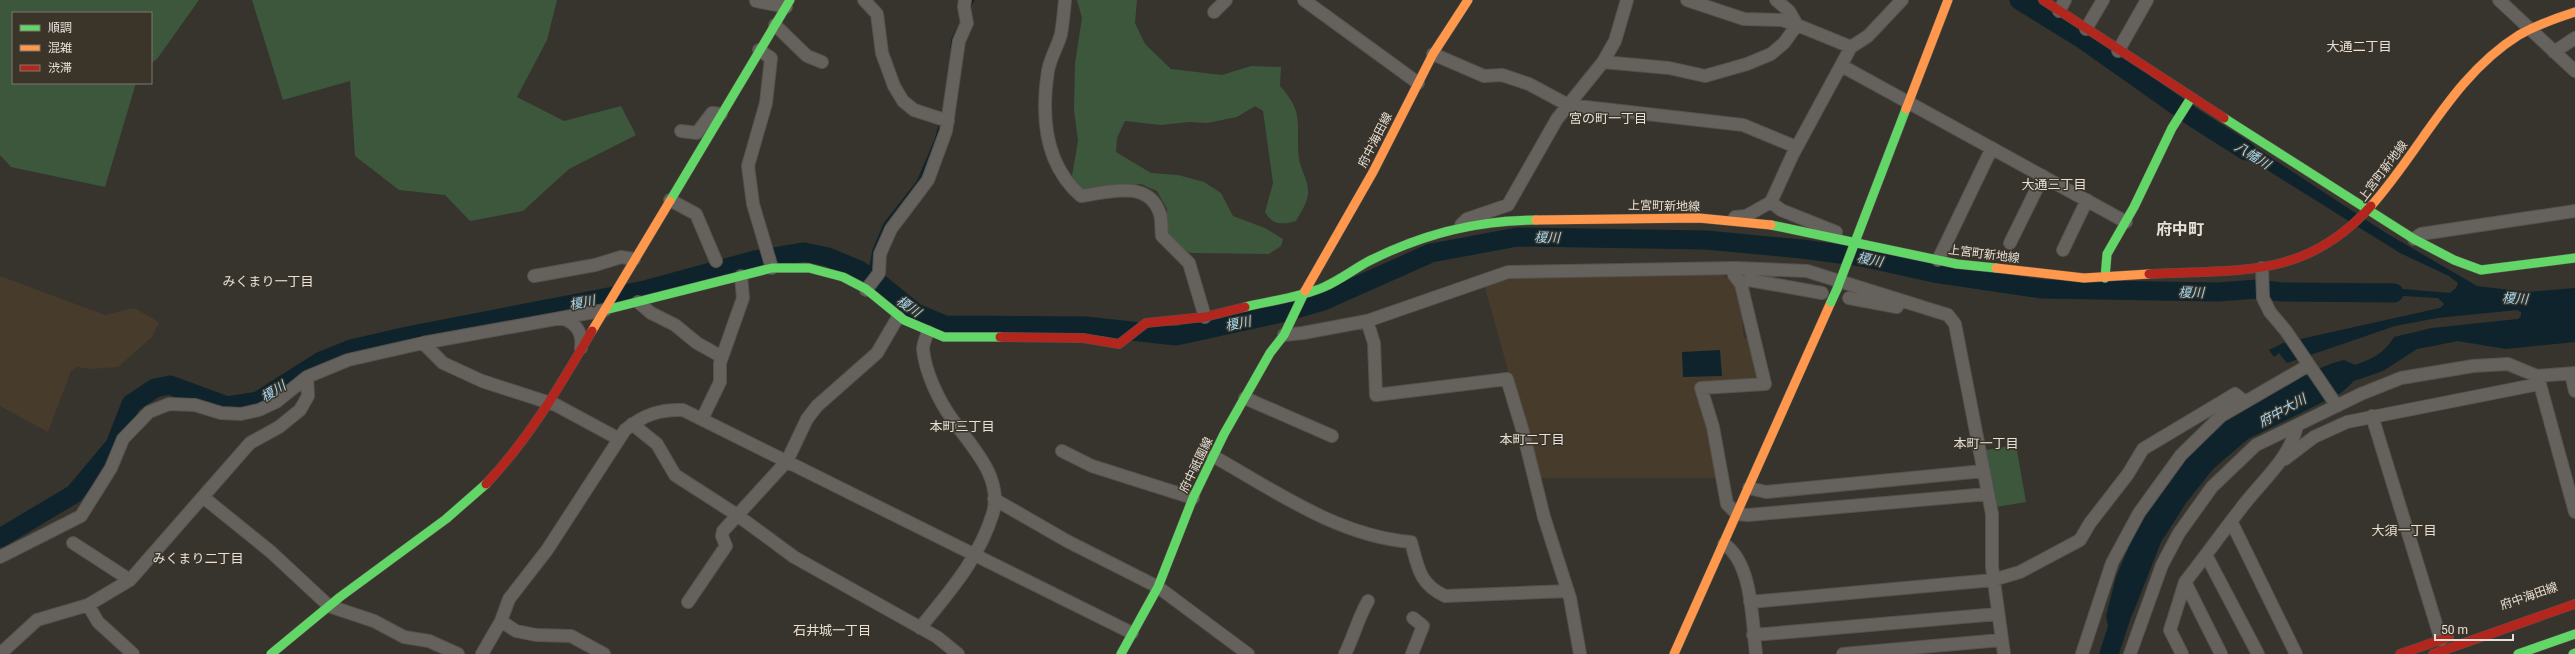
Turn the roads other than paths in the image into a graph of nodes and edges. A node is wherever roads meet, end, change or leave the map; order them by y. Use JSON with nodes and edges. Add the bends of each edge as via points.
{"nodes":[{"id":1,"x":864,"y":0,"type":"edge"},
{"id":2,"x":965,"y":0,"type":"edge"},
{"id":3,"x":1065,"y":0,"type":"edge"},
{"id":4,"x":1226,"y":0,"type":"edge"},
{"id":5,"x":1304,"y":0,"type":"edge"},
{"id":6,"x":1468,"y":0,"type":"edge"},
{"id":7,"x":1627,"y":0,"type":"edge"},
{"id":8,"x":1687,"y":0,"type":"edge"},
{"id":9,"x":1776,"y":0,"type":"edge"},
{"id":10,"x":1902,"y":0,"type":"edge"},
{"id":11,"x":1948,"y":0,"type":"edge"},
{"id":12,"x":2043,"y":0,"type":"edge"},
{"id":13,"x":2065,"y":0,"type":"edge"},
{"id":14,"x":2103,"y":0,"type":"edge"},
{"id":15,"x":2147,"y":0,"type":"edge"},
{"id":16,"x":2499,"y":0,"type":"edge"},
{"id":17,"x":756,"y":1,"type":"dead end"},
{"id":18,"x":788,"y":4,"type":"edge"},
{"id":19,"x":1314,"y":4,"type":"edge"},
{"id":20,"x":2059,"y":11,"type":"junction"},
{"id":21,"x":1214,"y":12,"type":"dead end"},
{"id":22,"x":2575,"y":12,"type":"edge"},
{"id":23,"x":775,"y":25,"type":"junction"},
{"id":24,"x":1797,"y":25,"type":"junction"},
{"id":25,"x":2530,"y":28,"type":"junction"},
{"id":26,"x":2086,"y":29,"type":"junction"},
{"id":27,"x":2575,"y":38,"type":"edge"},
{"id":28,"x":1851,"y":47,"type":"junction"},
{"id":29,"x":760,"y":50,"type":"junction"},
{"id":30,"x":2118,"y":50,"type":"junction"},
{"id":31,"x":2554,"y":52,"type":"junction"},
{"id":32,"x":1433,"y":54,"type":"junction"},
{"id":33,"x":822,"y":62,"type":"dead end"},
{"id":34,"x":1602,"y":62,"type":"junction"},
{"id":35,"x":1842,"y":66,"type":"junction"},
{"id":36,"x":2575,"y":70,"type":"edge"},
{"id":37,"x":1418,"y":83,"type":"junction"},
{"id":38,"x":2191,"y":98,"type":"junction"},
{"id":39,"x":1910,"y":102,"type":"junction"},
{"id":40,"x":1568,"y":105,"type":"junction"},
{"id":41,"x":721,"y":114,"type":"junction"},
{"id":42,"x":948,"y":121,"type":"junction"},
{"id":43,"x":681,"y":131,"type":"dead end"},
{"id":44,"x":1796,"y":147,"type":"junction"},
{"id":45,"x":1992,"y":148,"type":"junction"},
{"id":46,"x":2043,"y":176,"type":"junction"},
{"id":47,"x":670,"y":200,"type":"junction"},
{"id":48,"x":2087,"y":200,"type":"junction"},
{"id":49,"x":1771,"y":202,"type":"junction"},
{"id":50,"x":2575,"y":211,"type":"edge"},
{"id":51,"x":2365,"y":213,"type":"junction"},
{"id":52,"x":1700,"y":218,"type":"junction"},
{"id":53,"x":2126,"y":222,"type":"junction"},
{"id":54,"x":1459,"y":228,"type":"junction"},
{"id":55,"x":2414,"y":239,"type":"junction"},
{"id":56,"x":2010,"y":243,"type":"dead end"},
{"id":57,"x":1855,"y":246,"type":"junction"},
{"id":58,"x":2063,"y":250,"type":"dead end"},
{"id":59,"x":2575,"y":258,"type":"edge"},
{"id":60,"x":634,"y":260,"type":"junction"},
{"id":61,"x":1938,"y":260,"type":"junction"},
{"id":62,"x":716,"y":261,"type":"dead end"},
{"id":63,"x":772,"y":268,"type":"junction"},
{"id":64,"x":1735,"y":268,"type":"junction"},
{"id":65,"x":2262,"y":268,"type":"junction"},
{"id":66,"x":534,"y":276,"type":"dead end"},
{"id":67,"x":741,"y":276,"type":"junction"},
{"id":68,"x":2105,"y":278,"type":"junction"},
{"id":69,"x":1840,"y":282,"type":"junction"},
{"id":70,"x":1741,"y":284,"type":"junction"},
{"id":71,"x":866,"y":290,"type":"junction"},
{"id":72,"x":1304,"y":291,"type":"junction"},
{"id":73,"x":1822,"y":293,"type":"dead end"},
{"id":74,"x":1849,"y":298,"type":"dead end"},
{"id":75,"x":638,"y":302,"type":"junction"},
{"id":76,"x":606,"y":307,"type":"junction"},
{"id":77,"x":1926,"y":309,"type":"junction"},
{"id":78,"x":898,"y":317,"type":"junction"},
{"id":79,"x":1205,"y":317,"type":"junction"},
{"id":80,"x":561,"y":318,"type":"junction"},
{"id":81,"x":1367,"y":321,"type":"junction"},
{"id":82,"x":928,"y":332,"type":"junction"},
{"id":83,"x":1284,"y":335,"type":"junction"},
{"id":84,"x":423,"y":343,"type":"junction"},
{"id":85,"x":581,"y":348,"type":"junction"},
{"id":86,"x":722,"y":356,"type":"junction"},
{"id":87,"x":2310,"y":367,"type":"junction"},
{"id":88,"x":2573,"y":374,"type":"edge"},
{"id":89,"x":307,"y":377,"type":"junction"},
{"id":90,"x":2538,"y":380,"type":"junction"},
{"id":91,"x":2575,"y":391,"type":"edge"},
{"id":92,"x":1245,"y":398,"type":"junction"},
{"id":93,"x":549,"y":402,"type":"junction"},
{"id":94,"x":2245,"y":402,"type":"junction"},
{"id":95,"x":2335,"y":403,"type":"junction"},
{"id":96,"x":2372,"y":416,"type":"junction"},
{"id":97,"x":702,"y":419,"type":"junction"},
{"id":98,"x":632,"y":424,"type":"junction"},
{"id":99,"x":2297,"y":426,"type":"junction"},
{"id":100,"x":1332,"y":436,"type":"dead end"},
{"id":101,"x":618,"y":439,"type":"junction"},
{"id":102,"x":1062,"y":451,"type":"dead end"},
{"id":103,"x":1213,"y":456,"type":"junction"},
{"id":104,"x":787,"y":461,"type":"junction"},
{"id":105,"x":2281,"y":461,"type":"junction"},
{"id":106,"x":1984,"y":471,"type":"junction"},
{"id":107,"x":1749,"y":488,"type":"junction"},
{"id":108,"x":1988,"y":494,"type":"junction"},
{"id":109,"x":203,"y":497,"type":"junction"},
{"id":110,"x":1193,"y":498,"type":"junction"},
{"id":111,"x":994,"y":499,"type":"junction"},
{"id":112,"x":2575,"y":512,"type":"edge"},
{"id":113,"x":1737,"y":514,"type":"junction"},
{"id":114,"x":737,"y":515,"type":"junction"},
{"id":115,"x":2231,"y":521,"type":"junction"},
{"id":116,"x":73,"y":542,"type":"dead end"},
{"id":117,"x":1724,"y":544,"type":"junction"},
{"id":118,"x":976,"y":554,"type":"junction"},
{"id":119,"x":2206,"y":555,"type":"junction"},
{"id":120,"x":0,"y":558,"type":"edge"},
{"id":121,"x":130,"y":580,"type":"junction"},
{"id":122,"x":1993,"y":580,"type":"junction"},
{"id":123,"x":2185,"y":582,"type":"junction"},
{"id":124,"x":1158,"y":587,"type":"junction"},
{"id":125,"x":1568,"y":591,"type":"junction"},
{"id":126,"x":1368,"y":601,"type":"dead end"},
{"id":127,"x":688,"y":602,"type":"dead end"},
{"id":128,"x":1750,"y":602,"type":"junction"},
{"id":129,"x":2575,"y":604,"type":"edge"},
{"id":130,"x":88,"y":605,"type":"junction"},
{"id":131,"x":329,"y":606,"type":"junction"},
{"id":132,"x":1998,"y":614,"type":"junction"},
{"id":133,"x":1414,"y":618,"type":"dead end"},
{"id":134,"x":501,"y":621,"type":"junction"},
{"id":135,"x":920,"y":628,"type":"junction"},
{"id":136,"x":1132,"y":633,"type":"junction"},
{"id":137,"x":2575,"y":634,"type":"edge"},
{"id":138,"x":1753,"y":635,"type":"junction"},
{"id":139,"x":2456,"y":635,"type":"dead end"},
{"id":140,"x":2001,"y":640,"type":"junction"},
{"id":141,"x":2441,"y":640,"type":"junction"},
{"id":142,"x":2575,"y":642,"type":"edge"},
{"id":143,"x":2,"y":647,"type":"edge"},
{"id":144,"x":132,"y":654,"type":"edge"},
{"id":145,"x":271,"y":654,"type":"edge"},
{"id":146,"x":458,"y":654,"type":"edge"},
{"id":147,"x":482,"y":654,"type":"edge"},
{"id":148,"x":604,"y":654,"type":"edge"},
{"id":149,"x":958,"y":654,"type":"edge"},
{"id":150,"x":1121,"y":654,"type":"edge"},
{"id":151,"x":1248,"y":654,"type":"edge"},
{"id":152,"x":1345,"y":654,"type":"edge"},
{"id":153,"x":1412,"y":654,"type":"edge"},
{"id":154,"x":1580,"y":654,"type":"edge"},
{"id":155,"x":1674,"y":654,"type":"edge"},
{"id":156,"x":1756,"y":654,"type":"edge"},
{"id":157,"x":1842,"y":654,"type":"edge"},
{"id":158,"x":2004,"y":654,"type":"edge"},
{"id":159,"x":2082,"y":654,"type":"edge"},
{"id":160,"x":2130,"y":654,"type":"edge"},
{"id":161,"x":2182,"y":654,"type":"edge"},
{"id":162,"x":2221,"y":654,"type":"edge"},
{"id":163,"x":2258,"y":654,"type":"edge"},
{"id":164,"x":2296,"y":654,"type":"edge"},
{"id":165,"x":2400,"y":654,"type":"edge"},
{"id":166,"x":2433,"y":654,"type":"edge"},
{"id":167,"x":2518,"y":654,"type":"edge"},
{"id":168,"x":2548,"y":654,"type":"edge"}],
"edges":[{"from":1,"to":42,"type":"street","via":[[876,14],[882,53],[894,86],[903,100],[914,110]]},
{"from":2,"to":42,"type":"street","via":[[967,23],[959,41]]},
{"from":3,"to":79,"type":"street","via":[[1061,34],[1048,70],[1044,119],[1049,148],[1063,174],[1081,196],[1129,190],[1139,191],[1152,199],[1160,214],[1162,236],[1189,262]]},
{"from":4,"to":21,"type":"street"},
{"from":5,"to":19,"type":"street"},
{"from":6,"to":32,"type":"main road","name":"府中海田線"},
{"from":7,"to":34,"type":"street","via":[[1615,41]]},
{"from":8,"to":24,"type":"street","via":[[1744,19],[1782,20]]},
{"from":9,"to":24,"type":"street","via":[[1788,11]]},
{"from":10,"to":28,"type":"street","via":[[1868,36]]},
{"from":11,"to":39,"type":"main road"},
{"from":12,"to":20,"type":"main road"},
{"from":13,"to":20,"type":"street"},
{"from":14,"to":26,"type":"street"},
{"from":15,"to":30,"type":"street"},
{"from":16,"to":25,"type":"street"},
{"from":17,"to":18,"type":"street"},
{"from":18,"to":23,"type":"main road"},
{"from":19,"to":37,"type":"street"},
{"from":20,"to":26,"type":"main road"},
{"from":22,"to":25,"type":"main road","name":"上宮町新地線"},
{"from":23,"to":29,"type":"main road"},
{"from":23,"to":33,"type":"street","via":[[807,56]]},
{"from":24,"to":28,"type":"street"},
{"from":24,"to":34,"type":"street","via":[[1784,43],[1771,54],[1705,76],[1669,68]]},
{"from":25,"to":31,"type":"street"},
{"from":25,"to":51,"type":"main road","name":"上宮町新地線","via":[[2496,50],[2471,75]]},
{"from":26,"to":30,"type":"main road"},
{"from":27,"to":31,"type":"street"},
{"from":28,"to":35,"type":"street"},
{"from":29,"to":41,"type":"main road"},
{"from":29,"to":63,"type":"street","via":[[771,58],[766,103],[748,166],[753,204]]},
{"from":30,"to":38,"type":"main road"},
{"from":31,"to":36,"type":"street"},
{"from":32,"to":37,"type":"main road","name":"府中海田線"},
{"from":32,"to":40,"type":"street","via":[[1484,76],[1502,75],[1529,84]]},
{"from":34,"to":40,"type":"street"},
{"from":35,"to":39,"type":"street"},
{"from":35,"to":44,"type":"street"},
{"from":37,"to":72,"type":"main road","name":"府中海田線","via":[[1373,172]]},
{"from":38,"to":51,"type":"main road"},
{"from":38,"to":53,"type":"main road","via":[[2172,128]]},
{"from":39,"to":45,"type":"street"},
{"from":39,"to":57,"type":"main road"},
{"from":40,"to":44,"type":"street","via":[[1743,125]]},
{"from":40,"to":54,"type":"street","via":[[1557,119],[1508,205],[1467,218]]},
{"from":41,"to":43,"type":"street","via":[[712,113],[697,133]]},
{"from":41,"to":47,"type":"main road"},
{"from":42,"to":71,"type":"street","via":[[928,180],[890,229],[880,254],[879,273]]},
{"from":44,"to":49,"type":"street"},
{"from":45,"to":46,"type":"street"},
{"from":45,"to":61,"type":"street"},
{"from":46,"to":48,"type":"street"},
{"from":46,"to":56,"type":"street"},
{"from":47,"to":60,"type":"main road"},
{"from":47,"to":62,"type":"street","via":[[696,214]]},
{"from":48,"to":53,"type":"street"},
{"from":48,"to":58,"type":"street"},
{"from":49,"to":52,"type":"street","via":[[1746,216]]},
{"from":49,"to":57,"type":"street","via":[[1781,210]]},
{"from":50,"to":55,"type":"street","via":[[2421,234]]},
{"from":51,"to":55,"type":"main road"},
{"from":51,"to":65,"type":"main road","name":"上宮町新地線","via":[[2319,250],[2286,263]]},
{"from":52,"to":54,"type":"main road","name":"上宮町新地線","via":[[1541,218]]},
{"from":52,"to":57,"type":"main road","name":"上宮町新地線","via":[[1779,226]]},
{"from":53,"to":68,"type":"main road","via":[[2107,254]]},
{"from":54,"to":72,"type":"main road","name":"上宮町新地線","via":[[1418,239],[1369,260],[1324,287]]},
{"from":55,"to":59,"type":"main road","via":[[2454,260],[2481,270]]},
{"from":57,"to":61,"type":"main road","name":"上宮町新地線"},
{"from":57,"to":69,"type":"main road"},
{"from":60,"to":66,"type":"street","via":[[621,257],[595,265]]},
{"from":60,"to":76,"type":"main road"},
{"from":61,"to":68,"type":"main road","name":"上宮町新地線"},
{"from":63,"to":67,"type":"main road","name":"上宮町新地線"},
{"from":63,"to":71,"type":"main road","name":"上宮町新地線","via":[[799,266],[824,270]]},
{"from":64,"to":69,"type":"street","via":[[1807,271]]},
{"from":64,"to":70,"type":"street","via":[[1734,275]]},
{"from":64,"to":81,"type":"street","via":[[1508,272]]},
{"from":65,"to":68,"type":"main road","name":"上宮町新地線"},
{"from":65,"to":87,"type":"street","via":[[2263,298],[2270,312]]},
{"from":67,"to":75,"type":"main road","name":"上宮町新地線"},
{"from":67,"to":86,"type":"street","via":[[743,298]]},
{"from":69,"to":77,"type":"street"},
{"from":69,"to":107,"type":"main road","bridge":true},
{"from":70,"to":73,"type":"street","via":[[1749,280]]},
{"from":70,"to":113,"type":"street","via":[[1765,384],[1701,388],[1713,427],[1727,504]]},
{"from":71,"to":78,"type":"main road","name":"上宮町新地線"},
{"from":72,"to":79,"type":"main road","name":"上宮町新地線"},
{"from":72,"to":83,"type":"main road","name":"府中祇園線"},
{"from":74,"to":77,"type":"street","via":[[1920,313]]},
{"from":75,"to":76,"type":"main road","name":"上宮町新地線"},
{"from":75,"to":86,"type":"street","via":[[651,313],[675,325],[697,343]]},
{"from":76,"to":80,"type":"street"},
{"from":76,"to":85,"type":"main road"},
{"from":77,"to":106,"type":"street","via":[[1948,315],[1956,324]]},
{"from":78,"to":82,"type":"main road","name":"上宮町新地線"},
{"from":78,"to":104,"type":"street","via":[[877,353],[817,406],[806,419]]},
{"from":79,"to":82,"type":"main road","name":"上宮町新地線","via":[[1146,323],[1119,344],[1083,338],[944,337]]},
{"from":80,"to":84,"type":"street"},
{"from":80,"to":85,"type":"street","via":[[571,321],[578,328],[582,338]]},
{"from":81,"to":83,"type":"street"},
{"from":81,"to":125,"type":"street","via":[[1374,342],[1376,395],[1507,379],[1544,517]]},
{"from":82,"to":111,"type":"street","via":[[923,348],[937,391],[951,418],[979,455],[992,480]]},
{"from":83,"to":92,"type":"main road","name":"府中祇園線"},
{"from":84,"to":89,"type":"street","via":[[348,360]]},
{"from":84,"to":93,"type":"street","via":[[443,363],[469,375]]},
{"from":85,"to":93,"type":"main road"},
{"from":86,"to":97,"type":"street","via":[[720,382]]},
{"from":87,"to":94,"type":"street"},
{"from":87,"to":95,"type":"street"},
{"from":88,"to":90,"type":"street"},
{"from":88,"to":91,"type":"street"},
{"from":89,"to":109,"type":"street","via":[[308,396],[300,410],[278,427],[250,443]]},
{"from":89,"to":120,"type":"street","via":[[276,402],[259,410],[241,414],[222,414],[195,405],[169,404],[149,412],[123,439],[111,468],[81,516]]},
{"from":90,"to":95,"type":"street","via":[[2508,364],[2473,366],[2401,378]]},
{"from":90,"to":96,"type":"street"},
{"from":90,"to":112,"type":"street"},
{"from":92,"to":100,"type":"street"},
{"from":92,"to":103,"type":"main road","name":"府中祇園線"},
{"from":93,"to":101,"type":"street"},
{"from":93,"to":131,"type":"main road","via":[[512,458],[481,490]]},
{"from":94,"to":122,"type":"street","via":[[2235,394],[2143,450],[2080,540],[2020,572]]},
{"from":94,"to":159,"type":"street","via":[[2221,416],[2181,455],[2139,513],[2112,563]]},
{"from":95,"to":99,"type":"street"},
{"from":96,"to":105,"type":"street","via":[[2347,422],[2314,437]]},
{"from":96,"to":141,"type":"street"},
{"from":97,"to":98,"type":"street","via":[[683,410],[664,409]]},
{"from":97,"to":104,"type":"street"},
{"from":98,"to":101,"type":"street"},
{"from":98,"to":114,"type":"street","via":[[657,444],[675,475]]},
{"from":99,"to":105,"type":"street","via":[[2294,440]]},
{"from":99,"to":160,"type":"street","via":[[2256,445],[2212,487],[2179,533],[2162,565]]},
{"from":101,"to":134,"type":"street","via":[[546,550],[509,599]]},
{"from":102,"to":110,"type":"street","via":[[1092,466]]},
{"from":103,"to":110,"type":"main road","name":"府中祇園線"},
{"from":103,"to":125,"type":"street","via":[[1314,514],[1363,533],[1411,542],[1420,576],[1435,591],[1445,596]]},
{"from":104,"to":114,"type":"street"},
{"from":104,"to":118,"type":"street"},
{"from":105,"to":115,"type":"street"},
{"from":106,"to":107,"type":"street","via":[[1766,492]]},
{"from":106,"to":108,"type":"street"},
{"from":107,"to":113,"type":"main road"},
{"from":108,"to":113,"type":"street"},
{"from":108,"to":122,"type":"street","via":[[1992,514]]},
{"from":109,"to":121,"type":"street"},
{"from":109,"to":131,"type":"street","via":[[271,552]]},
{"from":110,"to":124,"type":"main road","name":"府中祇園線"},
{"from":111,"to":118,"type":"street","via":[[993,512]]},
{"from":111,"to":124,"type":"street","via":[[1068,541]]},
{"from":113,"to":117,"type":"main road"},
{"from":114,"to":127,"type":"street","via":[[723,531],[726,546],[719,560]]},
{"from":114,"to":135,"type":"street","via":[[794,557]]},
{"from":115,"to":119,"type":"street"},
{"from":115,"to":164,"type":"street"},
{"from":116,"to":121,"type":"street"},
{"from":117,"to":128,"type":"street","via":[[1733,550],[1748,584]]},
{"from":117,"to":155,"type":"main road"},
{"from":118,"to":135,"type":"street","via":[[969,567]]},
{"from":118,"to":136,"type":"street"},
{"from":119,"to":123,"type":"street"},
{"from":119,"to":163,"type":"street"},
{"from":121,"to":130,"type":"street"},
{"from":122,"to":128,"type":"street"},
{"from":122,"to":132,"type":"street"},
{"from":123,"to":161,"type":"street","via":[[2170,630]]},
{"from":123,"to":162,"type":"street"},
{"from":124,"to":136,"type":"main road","name":"府中祇園線"},
{"from":124,"to":151,"type":"street"},
{"from":125,"to":154,"type":"street"},
{"from":126,"to":152,"type":"street","via":[[1359,616],[1356,632]]},
{"from":128,"to":138,"type":"street"},
{"from":129,"to":166,"type":"main road"},
{"from":130,"to":143,"type":"street","via":[[37,620]]},
{"from":130,"to":144,"type":"street","via":[[108,632]]},
{"from":131,"to":145,"type":"main road"},
{"from":131,"to":146,"type":"street","via":[[374,621],[404,637],[429,641]]},
{"from":132,"to":138,"type":"street"},
{"from":132,"to":140,"type":"street"},
{"from":133,"to":153,"type":"street","via":[[1423,626]]},
{"from":134,"to":147,"type":"street"},
{"from":134,"to":148,"type":"street","via":[[516,630],[536,635],[572,636]]},
{"from":135,"to":149,"type":"street"},
{"from":136,"to":150,"type":"main road","name":"府中祇園線"},
{"from":137,"to":167,"type":"main road"},
{"from":138,"to":156,"type":"street"},
{"from":139,"to":141,"type":"main road"},
{"from":140,"to":157,"type":"street"},
{"from":140,"to":158,"type":"street"},
{"from":141,"to":165,"type":"main road"},
{"from":142,"to":168,"type":"main road"}]}
